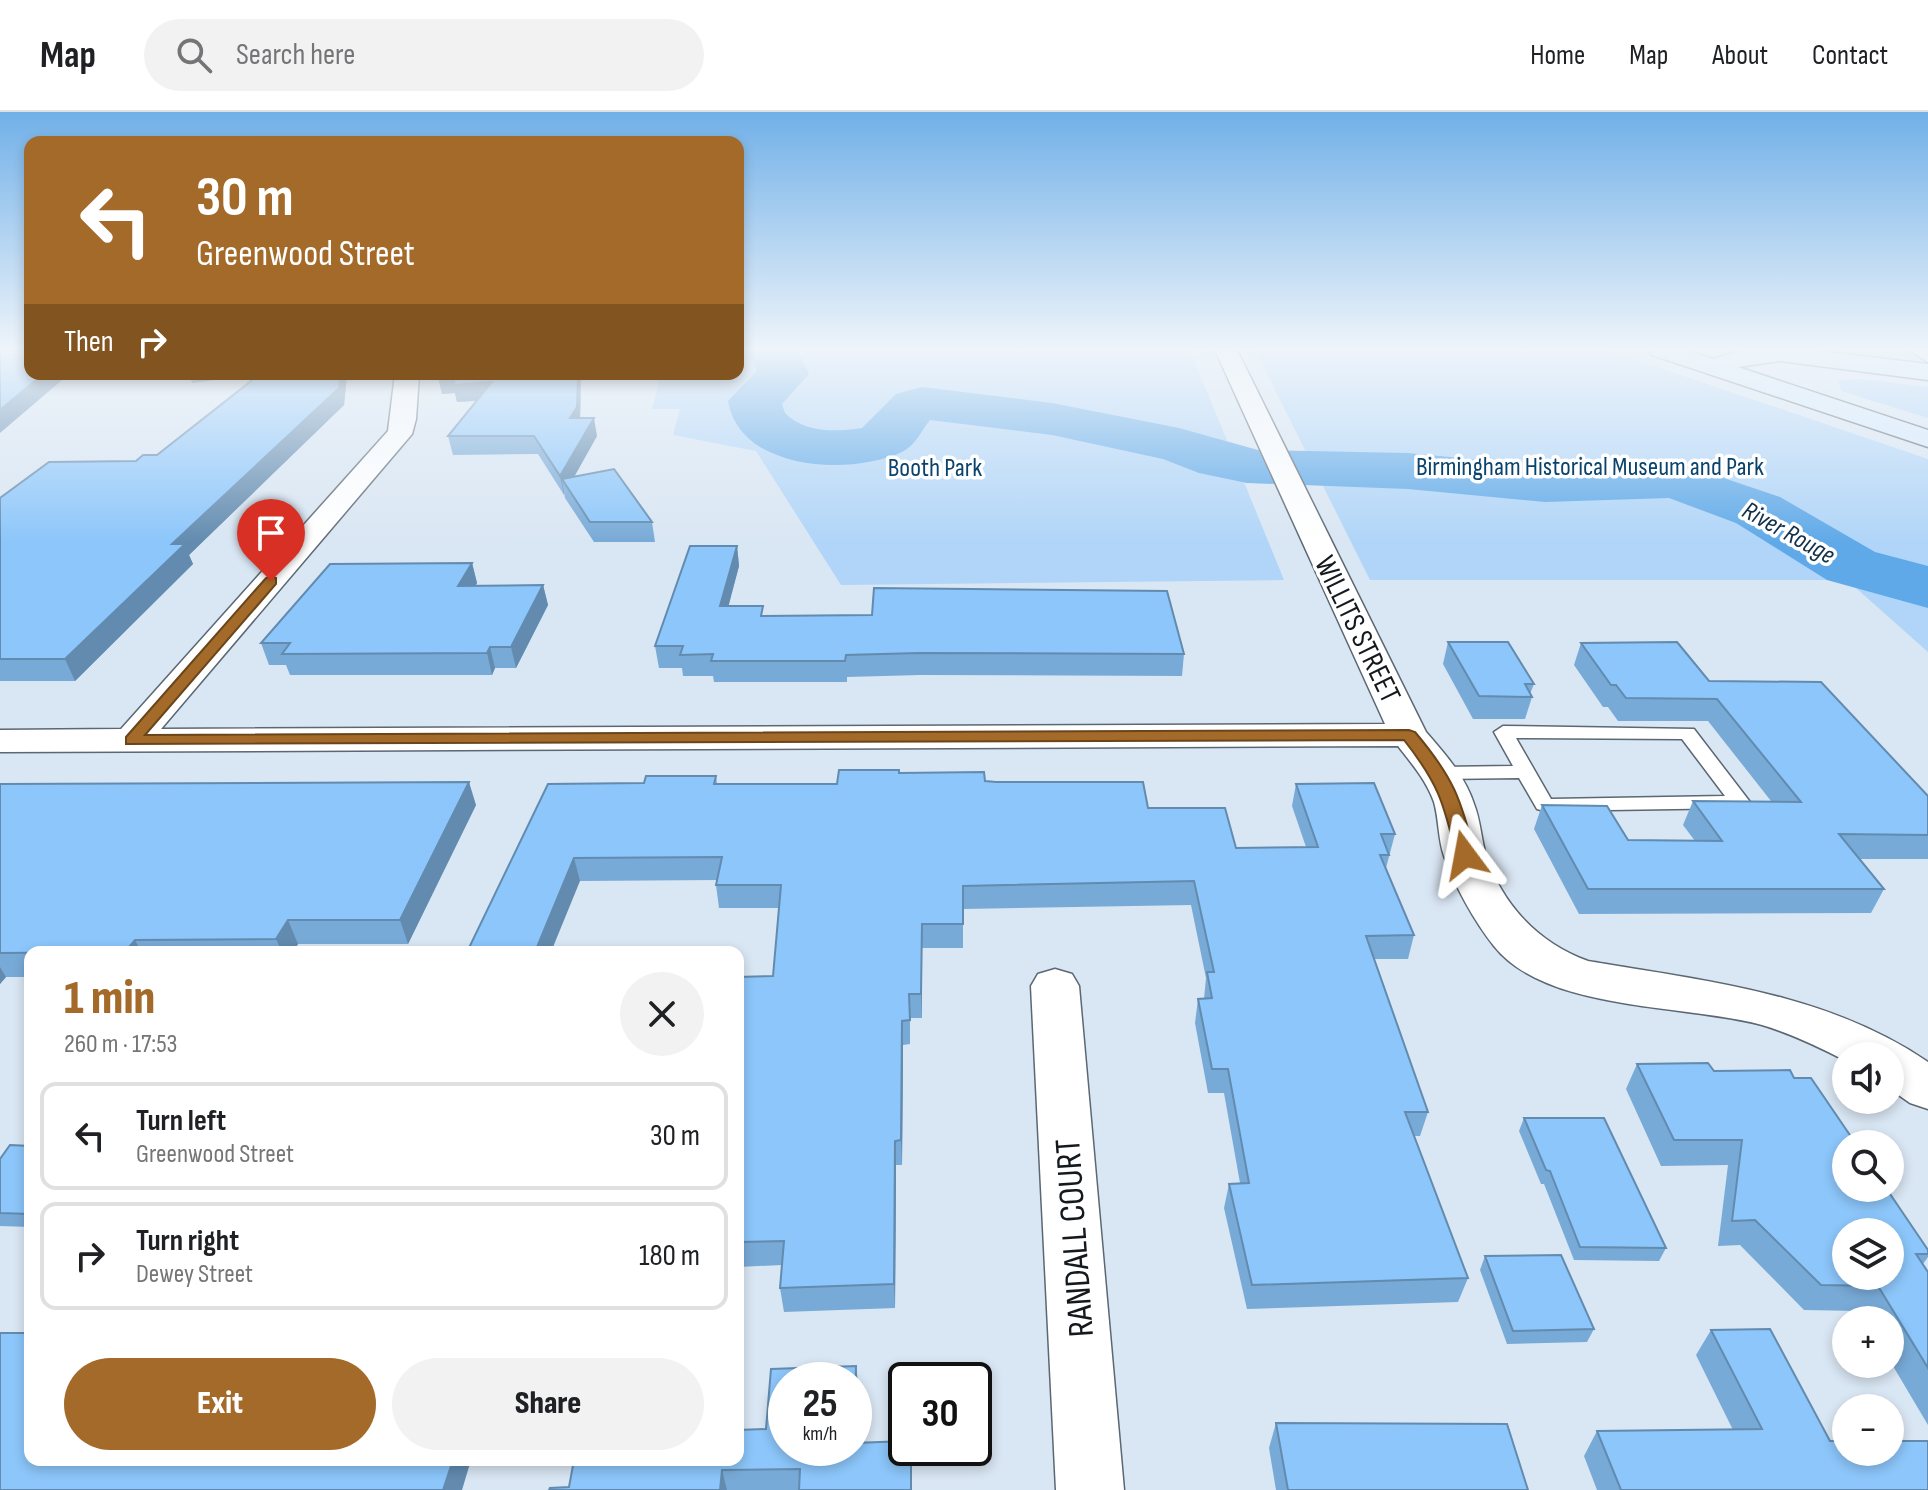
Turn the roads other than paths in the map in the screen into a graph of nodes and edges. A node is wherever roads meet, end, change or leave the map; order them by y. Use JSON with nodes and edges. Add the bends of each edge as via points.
{"nodes":[{"id":1,"x":405,"y":414,"type":"edge"},
{"id":2,"x":1257,"y":414,"type":"edge"},
{"id":3,"x":1852,"y":414,"type":"edge"},
{"id":4,"x":1928,"y":439,"type":"edge"},
{"id":5,"x":1409,"y":735,"type":"junction"},
{"id":6,"x":132,"y":740,"type":"junction"},
{"id":7,"x":0,"y":741,"type":"edge"},
{"id":8,"x":1526,"y":772,"type":"junction"},
{"id":9,"x":1440,"y":773,"type":"junction"},
{"id":10,"x":1055,"y":986,"type":"dead end"},
{"id":11,"x":1852,"y":1042,"type":"edge"},
{"id":12,"x":1904,"y":1072,"type":"edge"},
{"id":13,"x":1928,"y":1089,"type":"edge"},
{"id":14,"x":1090,"y":1490,"type":"edge"}],
"edges":[{"from":1,"to":6,"type":"street","via":[[399,434]]},
{"from":2,"to":5,"type":"street","name":"WILLITS STREET"},
{"from":3,"to":4,"type":"main road"},
{"from":5,"to":6,"type":"street"},
{"from":5,"to":9,"type":"street","name":"WILLITS STREET"},
{"from":6,"to":7,"type":"street"},
{"from":8,"to":8,"type":"lane","via":[[1544,805],[1740,802],[1687,733],[1503,732]]},
{"from":8,"to":9,"type":"lane"},
{"from":9,"to":11,"type":"street","name":"WILLITS STREET","via":[[1454,803],[1465,855],[1493,910],[1511,937],[1544,963],[1606,982],[1764,1008]]},
{"from":10,"to":14,"type":"street","name":"RANDALL COURT"},
{"from":12,"to":13,"type":"street"}]}
